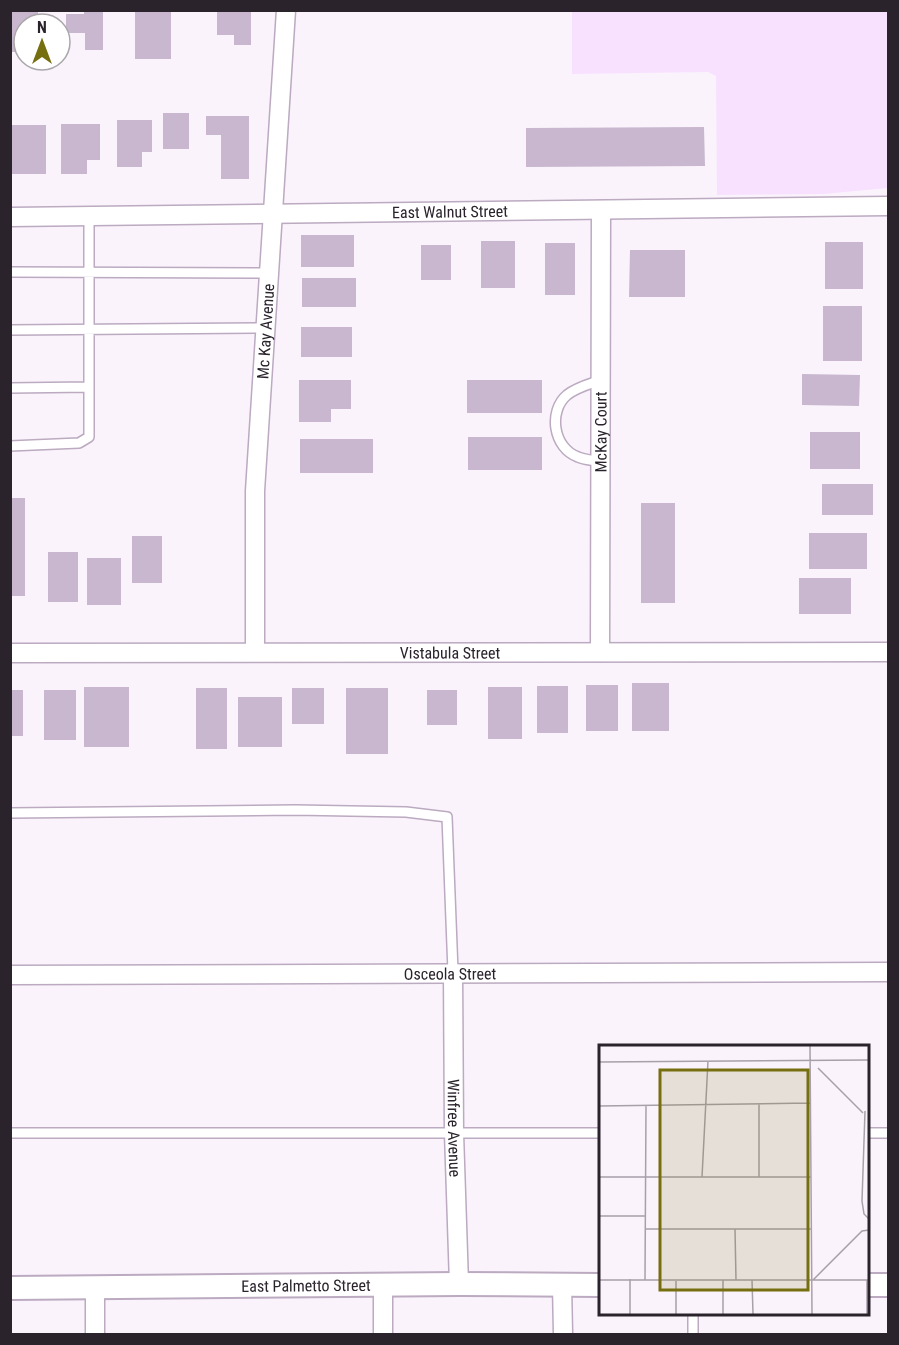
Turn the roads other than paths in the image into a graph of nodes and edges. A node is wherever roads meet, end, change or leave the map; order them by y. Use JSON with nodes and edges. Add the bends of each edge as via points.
{"nodes":[{"id":1,"x":286,"y":10,"type":"edge"},
{"id":2,"x":888,"y":206,"type":"edge"},
{"id":3,"x":602,"y":210,"type":"junction"},
{"id":4,"x":274,"y":215,"type":"junction"},
{"id":5,"x":89,"y":216,"type":"junction"},
{"id":6,"x":10,"y":217,"type":"edge"},
{"id":7,"x":10,"y":272,"type":"edge"},
{"id":8,"x":89,"y":272,"type":"junction"},
{"id":9,"x":270,"y":273,"type":"junction"},
{"id":10,"x":266,"y":328,"type":"junction"},
{"id":11,"x":88,"y":329,"type":"junction"},
{"id":12,"x":10,"y":330,"type":"edge"},
{"id":13,"x":602,"y":380,"type":"junction"},
{"id":14,"x":89,"y":387,"type":"junction"},
{"id":15,"x":10,"y":388,"type":"edge"},
{"id":16,"x":10,"y":446,"type":"edge"},
{"id":17,"x":601,"y":462,"type":"junction"},
{"id":18,"x":255,"y":652,"type":"junction"},
{"id":19,"x":600,"y":652,"type":"junction"},
{"id":20,"x":888,"y":652,"type":"edge"},
{"id":21,"x":10,"y":653,"type":"edge"},
{"id":22,"x":10,"y":813,"type":"edge"},
{"id":23,"x":453,"y":972,"type":"junction"},
{"id":24,"x":888,"y":972,"type":"edge"},
{"id":25,"x":10,"y":975,"type":"edge"},
{"id":26,"x":10,"y":1133,"type":"edge"},
{"id":27,"x":454,"y":1133,"type":"junction"},
{"id":28,"x":599,"y":1133,"type":"edge"},
{"id":29,"x":869,"y":1133,"type":"edge"},
{"id":30,"x":888,"y":1133,"type":"edge"},
{"id":31,"x":383,"y":1284,"type":"junction"},
{"id":32,"x":459,"y":1284,"type":"junction"},
{"id":33,"x":562,"y":1284,"type":"junction"},
{"id":34,"x":599,"y":1285,"type":"edge"},
{"id":35,"x":869,"y":1285,"type":"edge"},
{"id":36,"x":888,"y":1286,"type":"edge"},
{"id":37,"x":95,"y":1287,"type":"junction"},
{"id":38,"x":10,"y":1288,"type":"edge"},
{"id":39,"x":693,"y":1315,"type":"edge"},
{"id":40,"x":95,"y":1335,"type":"edge"},
{"id":41,"x":383,"y":1335,"type":"edge"},
{"id":42,"x":563,"y":1335,"type":"edge"},
{"id":43,"x":693,"y":1335,"type":"edge"}],
"edges":[{"from":1,"to":4,"type":"street","name":"Mc Kay Avenue"},
{"from":2,"to":3,"type":"street","name":"East Walnut Street"},
{"from":3,"to":4,"type":"street","name":"East Walnut Street"},
{"from":3,"to":13,"type":"street","name":"McKay Court"},
{"from":4,"to":5,"type":"street","name":"East Walnut Street"},
{"from":4,"to":9,"type":"street","name":"Mc Kay Avenue"},
{"from":5,"to":6,"type":"street","name":"East Walnut Street"},
{"from":5,"to":8,"type":"lane"},
{"from":7,"to":8,"type":"lane"},
{"from":8,"to":9,"type":"lane"},
{"from":8,"to":11,"type":"lane"},
{"from":9,"to":10,"type":"street","name":"Mc Kay Avenue"},
{"from":10,"to":11,"type":"lane"},
{"from":10,"to":18,"type":"street","name":"Mc Kay Avenue","via":[[255,491]]},
{"from":11,"to":12,"type":"lane"},
{"from":11,"to":14,"type":"lane"},
{"from":13,"to":17,"type":"street","name":"McKay Court"},
{"from":13,"to":17,"type":"lane","via":[[577,388],[555,413],[556,430],[563,446],[576,457]]},
{"from":14,"to":15,"type":"lane"},
{"from":14,"to":16,"type":"lane","via":[[89,437],[80,443]]},
{"from":17,"to":19,"type":"street","name":"McKay Court"},
{"from":18,"to":19,"type":"street","name":"Vistabula Street"},
{"from":18,"to":21,"type":"street","name":"Vistabula Street"},
{"from":19,"to":20,"type":"street","name":"Vistabula Street"},
{"from":22,"to":23,"type":"lane","via":[[295,810],[406,812],[447,817]]},
{"from":23,"to":24,"type":"street","name":"Osceola Street"},
{"from":23,"to":25,"type":"street","name":"Osceola Street"},
{"from":23,"to":27,"type":"street","name":"Winfree Avenue"},
{"from":26,"to":27,"type":"lane"},
{"from":27,"to":28,"type":"lane"},
{"from":27,"to":32,"type":"street","name":"Winfree Avenue"},
{"from":29,"to":30,"type":"lane"},
{"from":31,"to":32,"type":"street","name":"East Palmetto Street"},
{"from":31,"to":37,"type":"street","name":"East Palmetto Street"},
{"from":31,"to":41,"type":"street"},
{"from":32,"to":33,"type":"street","name":"East Palmetto Street"},
{"from":33,"to":34,"type":"street","name":"East Palmetto Street"},
{"from":33,"to":42,"type":"street"},
{"from":35,"to":36,"type":"street"},
{"from":37,"to":38,"type":"street","name":"East Palmetto Street"},
{"from":37,"to":40,"type":"street"},
{"from":39,"to":43,"type":"lane"}]}
